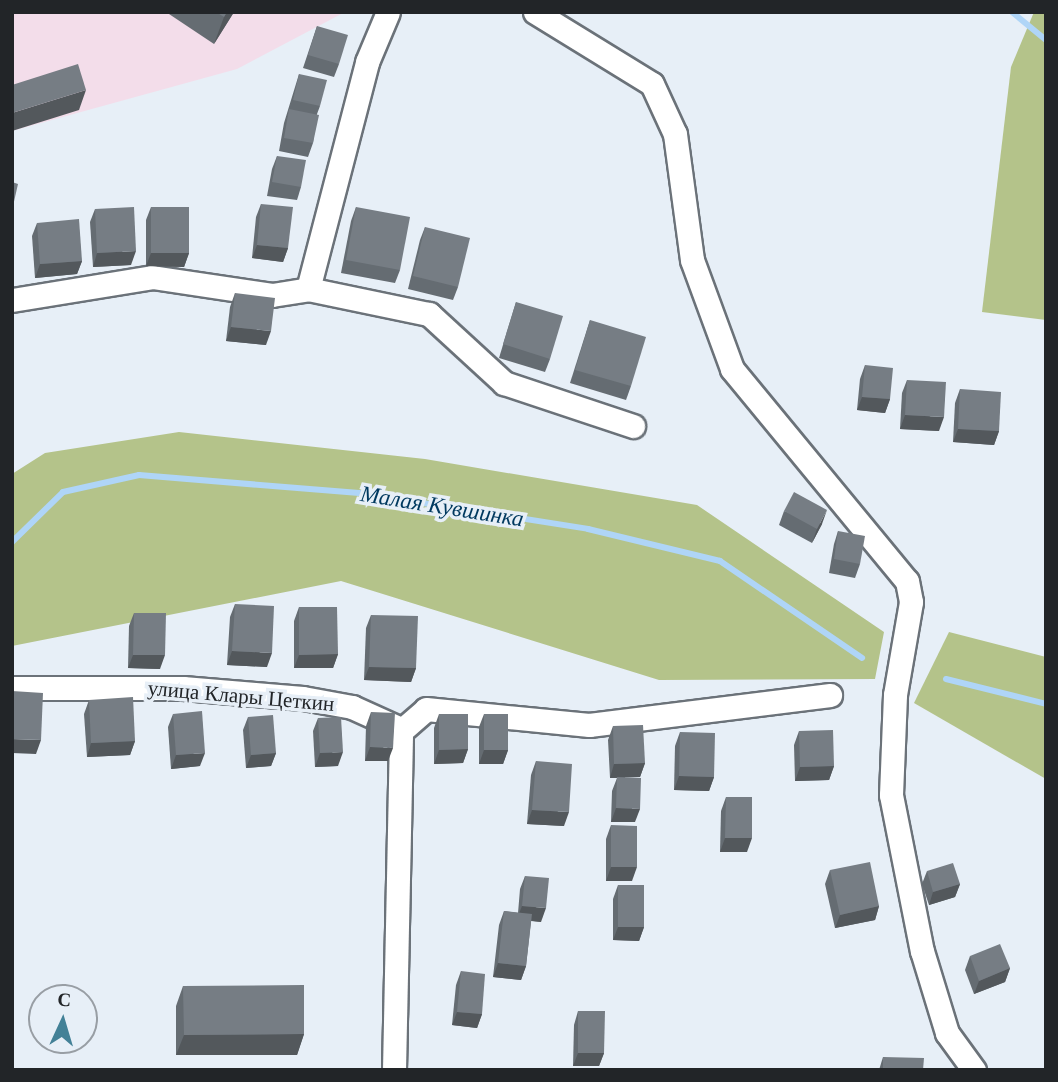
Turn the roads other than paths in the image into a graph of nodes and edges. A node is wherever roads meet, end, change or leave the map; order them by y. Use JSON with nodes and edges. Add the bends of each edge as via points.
{"nodes":[{"id":1,"x":388,"y":12,"type":"edge"},
{"id":2,"x":535,"y":12,"type":"edge"},
{"id":3,"x":309,"y":289,"type":"junction"},
{"id":4,"x":12,"y":300,"type":"edge"},
{"id":5,"x":633,"y":426,"type":"dead end"},
{"id":6,"x":12,"y":688,"type":"edge"},
{"id":7,"x":830,"y":695,"type":"dead end"},
{"id":8,"x":352,"y":706,"type":"junction"},
{"id":9,"x":426,"y":709,"type":"junction"},
{"id":10,"x":401,"y":731,"type":"junction"},
{"id":11,"x":394,"y":1070,"type":"edge"},
{"id":12,"x":974,"y":1070,"type":"edge"}],
"edges":[{"from":1,"to":3,"type":"street","via":[[368,62]]},
{"from":2,"to":12,"type":"street","via":[[652,85],[675,134],[692,260],[732,369],[907,581],[911,602],[895,695],[891,795],[926,963],[947,1034]]},
{"from":3,"to":4,"type":"street","via":[[272,295],[152,277]]},
{"from":3,"to":5,"type":"street","via":[[429,314],[505,383]]},
{"from":6,"to":8,"type":"street","name":"улица Клары Цеткин","via":[[183,688]]},
{"from":7,"to":9,"type":"street","via":[[612,724]]},
{"from":8,"to":9,"type":"street"},
{"from":8,"to":10,"type":"street","name":"улица Клары Цеткин"},
{"from":9,"to":10,"type":"street"},
{"from":10,"to":11,"type":"street"}]}
